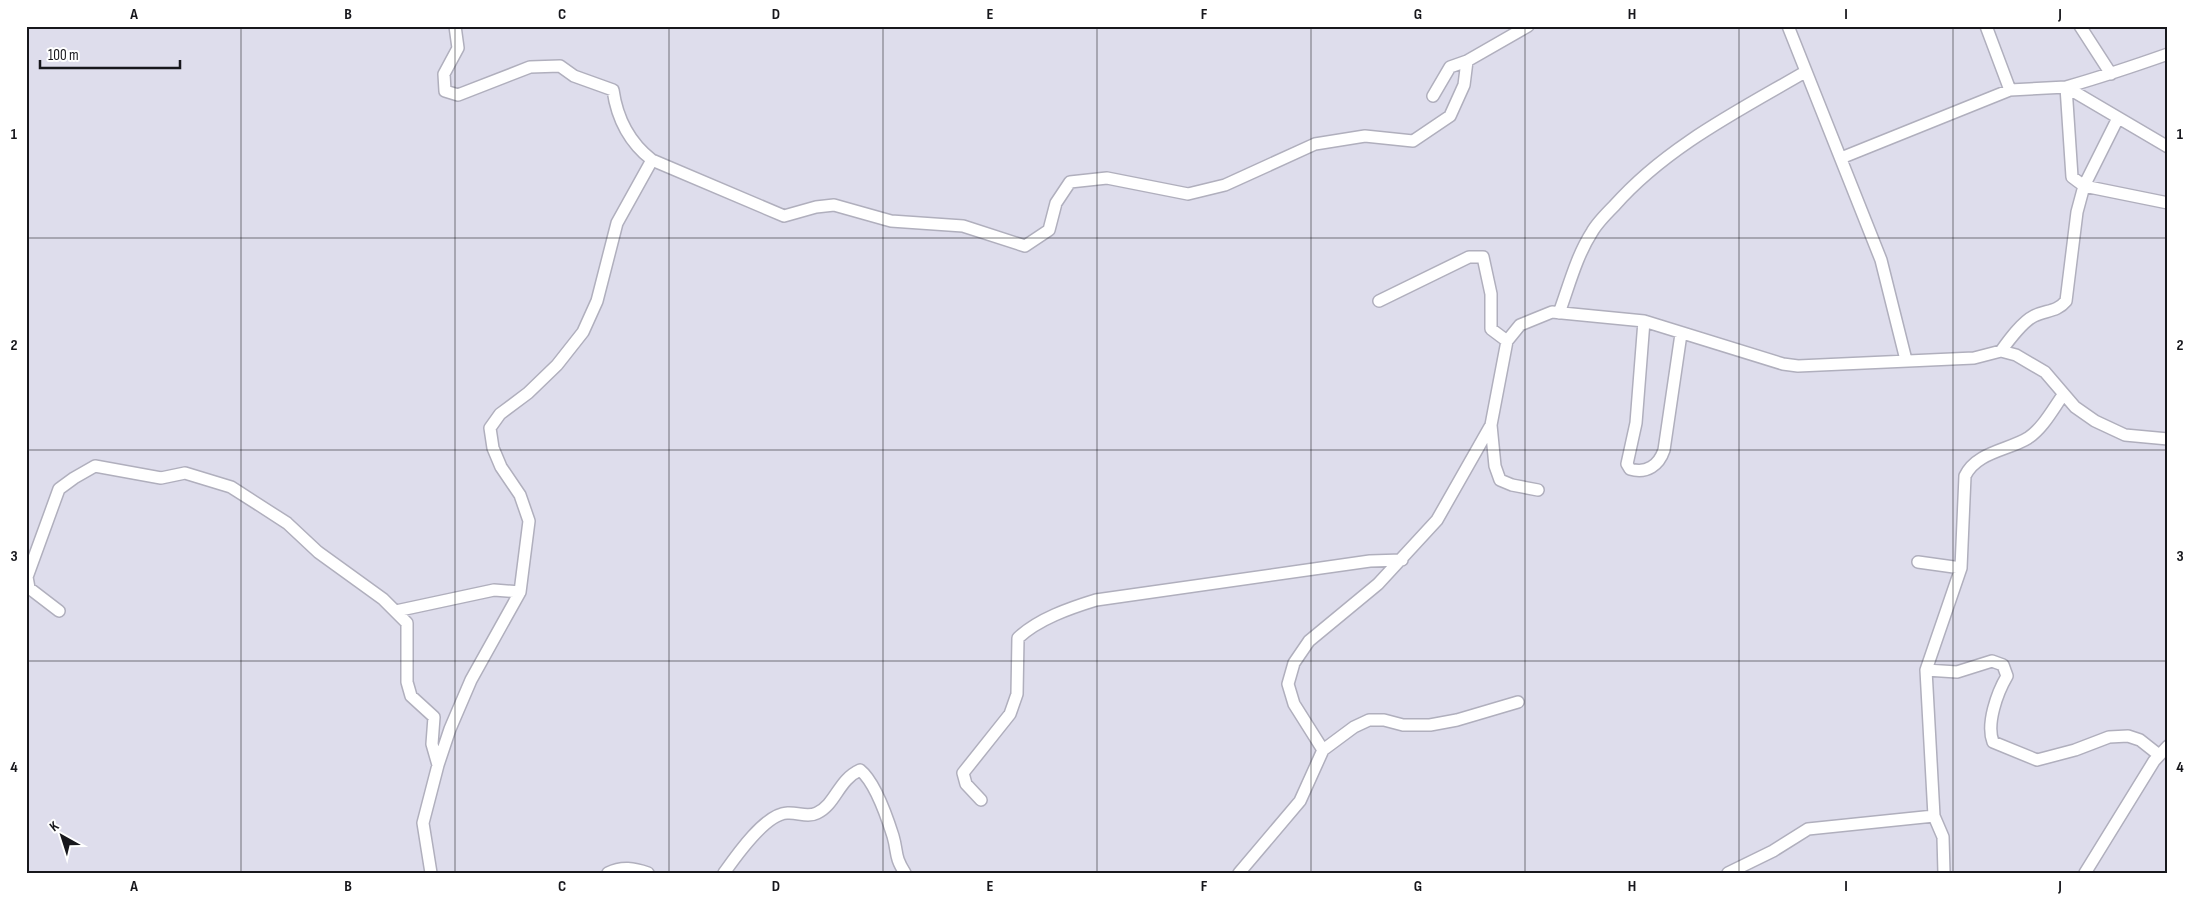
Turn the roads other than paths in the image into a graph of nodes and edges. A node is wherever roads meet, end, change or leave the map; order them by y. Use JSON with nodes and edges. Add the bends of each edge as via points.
{"nodes":[{"id":1,"x":455,"y":26,"type":"edge"},
{"id":2,"x":1528,"y":26,"type":"edge"},
{"id":3,"x":1788,"y":26,"type":"edge"},
{"id":4,"x":1986,"y":26,"type":"edge"},
{"id":5,"x":2080,"y":26,"type":"edge"},
{"id":6,"x":2168,"y":54,"type":"edge"},
{"id":7,"x":1467,"y":61,"type":"junction"},
{"id":8,"x":1806,"y":72,"type":"junction"},
{"id":9,"x":2112,"y":74,"type":"junction"},
{"id":10,"x":2066,"y":87,"type":"junction"},
{"id":11,"x":2010,"y":90,"type":"junction"},
{"id":12,"x":1433,"y":96,"type":"dead end"},
{"id":13,"x":2118,"y":118,"type":"junction"},
{"id":14,"x":2168,"y":147,"type":"edge"},
{"id":15,"x":1840,"y":158,"type":"junction"},
{"id":16,"x":652,"y":160,"type":"junction"},
{"id":17,"x":2084,"y":186,"type":"junction"},
{"id":18,"x":2168,"y":203,"type":"edge"},
{"id":19,"x":1379,"y":301,"type":"dead end"},
{"id":20,"x":1559,"y":313,"type":"junction"},
{"id":21,"x":1644,"y":321,"type":"junction"},
{"id":22,"x":1681,"y":334,"type":"junction"},
{"id":23,"x":1507,"y":341,"type":"junction"},
{"id":24,"x":2001,"y":351,"type":"junction"},
{"id":25,"x":1906,"y":360,"type":"junction"},
{"id":26,"x":2063,"y":395,"type":"junction"},
{"id":27,"x":1491,"y":424,"type":"junction"},
{"id":28,"x":2168,"y":439,"type":"edge"},
{"id":29,"x":1538,"y":490,"type":"dead end"},
{"id":30,"x":1402,"y":560,"type":"junction"},
{"id":31,"x":1918,"y":562,"type":"dead end"},
{"id":32,"x":1961,"y":568,"type":"junction"},
{"id":33,"x":520,"y":592,"type":"junction"},
{"id":34,"x":59,"y":611,"type":"dead end"},
{"id":35,"x":396,"y":611,"type":"junction"},
{"id":36,"x":1926,"y":670,"type":"junction"},
{"id":37,"x":1518,"y":702,"type":"dead end"},
{"id":38,"x":2168,"y":746,"type":"edge"},
{"id":39,"x":1323,"y":750,"type":"junction"},
{"id":40,"x":2159,"y":755,"type":"junction"},
{"id":41,"x":438,"y":765,"type":"junction"},
{"id":42,"x":981,"y":800,"type":"dead end"},
{"id":43,"x":1934,"y":816,"type":"junction"},
{"id":44,"x":431,"y":873,"type":"edge"},
{"id":45,"x":608,"y":873,"type":"edge"},
{"id":46,"x":648,"y":873,"type":"edge"},
{"id":47,"x":724,"y":873,"type":"edge"},
{"id":48,"x":905,"y":873,"type":"edge"},
{"id":49,"x":1239,"y":873,"type":"edge"},
{"id":50,"x":1728,"y":873,"type":"edge"},
{"id":51,"x":1944,"y":873,"type":"edge"},
{"id":52,"x":2085,"y":873,"type":"edge"}],
"edges":[{"from":1,"to":16,"type":"street","via":[[458,48],[444,74],[445,91],[458,95],[530,67],[560,66],[574,76],[613,90],[616,111],[639,150]]},
{"from":2,"to":7,"type":"street"},
{"from":3,"to":8,"type":"street"},
{"from":4,"to":11,"type":"street"},
{"from":5,"to":9,"type":"street"},
{"from":6,"to":9,"type":"street"},
{"from":7,"to":12,"type":"street","via":[[1450,68]]},
{"from":7,"to":16,"type":"street","via":[[1464,85],[1450,116],[1413,142],[1365,136],[1315,144],[1225,185],[1188,194],[1107,178],[1070,182],[1056,203],[1049,230],[1025,246],[963,226],[891,220],[834,205],[784,216]]},
{"from":8,"to":15,"type":"street"},
{"from":8,"to":20,"type":"street","via":[[1688,142],[1660,161],[1625,193],[1593,230],[1581,251]]},
{"from":9,"to":10,"type":"street"},
{"from":10,"to":11,"type":"street"},
{"from":10,"to":13,"type":"street"},
{"from":10,"to":17,"type":"street","via":[[2072,178]]},
{"from":11,"to":15,"type":"street"},
{"from":13,"to":14,"type":"street"},
{"from":13,"to":17,"type":"street"},
{"from":15,"to":25,"type":"street","via":[[1881,260]]},
{"from":16,"to":33,"type":"street","via":[[617,223],[597,301],[583,332],[557,365],[500,414],[490,428],[493,448],[501,467],[520,495],[529,521]]},
{"from":17,"to":18,"type":"street"},
{"from":17,"to":24,"type":"street","via":[[2077,212],[2066,301],[2060,308],[2034,316]]},
{"from":19,"to":23,"type":"street","via":[[1469,257],[1483,258],[1491,294],[1491,329]]},
{"from":20,"to":21,"type":"street"},
{"from":20,"to":23,"type":"street","via":[[1552,312],[1520,325]]},
{"from":21,"to":22,"type":"street"},
{"from":21,"to":22,"type":"street","via":[[1636,423],[1627,464],[1630,469],[1639,472],[1660,461]]},
{"from":22,"to":25,"type":"street","via":[[1798,366]]},
{"from":23,"to":27,"type":"street"},
{"from":24,"to":25,"type":"street","via":[[1974,358]]},
{"from":24,"to":26,"type":"street","via":[[2016,355],[2045,372]]},
{"from":26,"to":28,"type":"street","via":[[2095,421],[2125,435]]},
{"from":26,"to":32,"type":"street","via":[[2031,435],[1968,469]]},
{"from":27,"to":29,"type":"street","via":[[1495,466],[1500,480]]},
{"from":27,"to":30,"type":"street","via":[[1437,520]]},
{"from":30,"to":39,"type":"street","via":[[1309,642],[1294,663],[1288,684],[1294,704]]},
{"from":30,"to":42,"type":"street","via":[[1361,562],[1096,600],[1026,630],[1018,638],[1017,694],[1010,714],[963,773],[966,784]]},
{"from":31,"to":32,"type":"street"},
{"from":32,"to":36,"type":"street"},
{"from":33,"to":35,"type":"street","via":[[494,590]]},
{"from":33,"to":41,"type":"street","via":[[471,680]]},
{"from":34,"to":35,"type":"street","via":[[29,588],[27,577],[60,490],[95,466],[161,478],[186,474],[231,487],[286,523],[318,552]]},
{"from":35,"to":41,"type":"street","via":[[407,623],[411,696],[434,717],[432,744]]},
{"from":36,"to":40,"type":"street","via":[[1957,672],[1992,661],[2004,665],[2007,676],[2000,687],[1990,733],[1993,742],[2023,756],[2038,760],[2119,735],[2140,740]]},
{"from":36,"to":43,"type":"street"},
{"from":37,"to":39,"type":"street","via":[[1430,725],[1369,720]]},
{"from":38,"to":40,"type":"street"},
{"from":39,"to":49,"type":"street","via":[[1300,801]]},
{"from":40,"to":52,"type":"street","via":[[2092,857]]},
{"from":41,"to":44,"type":"street","via":[[423,823]]},
{"from":43,"to":50,"type":"street","via":[[1808,829]]},
{"from":43,"to":51,"type":"street","via":[[1943,837]]},
{"from":45,"to":46,"type":"street","via":[[617,869]]},
{"from":47,"to":48,"type":"street","via":[[742,848],[775,816],[818,813],[828,805],[849,775],[860,770],[869,777],[893,838],[896,858]]}]}
